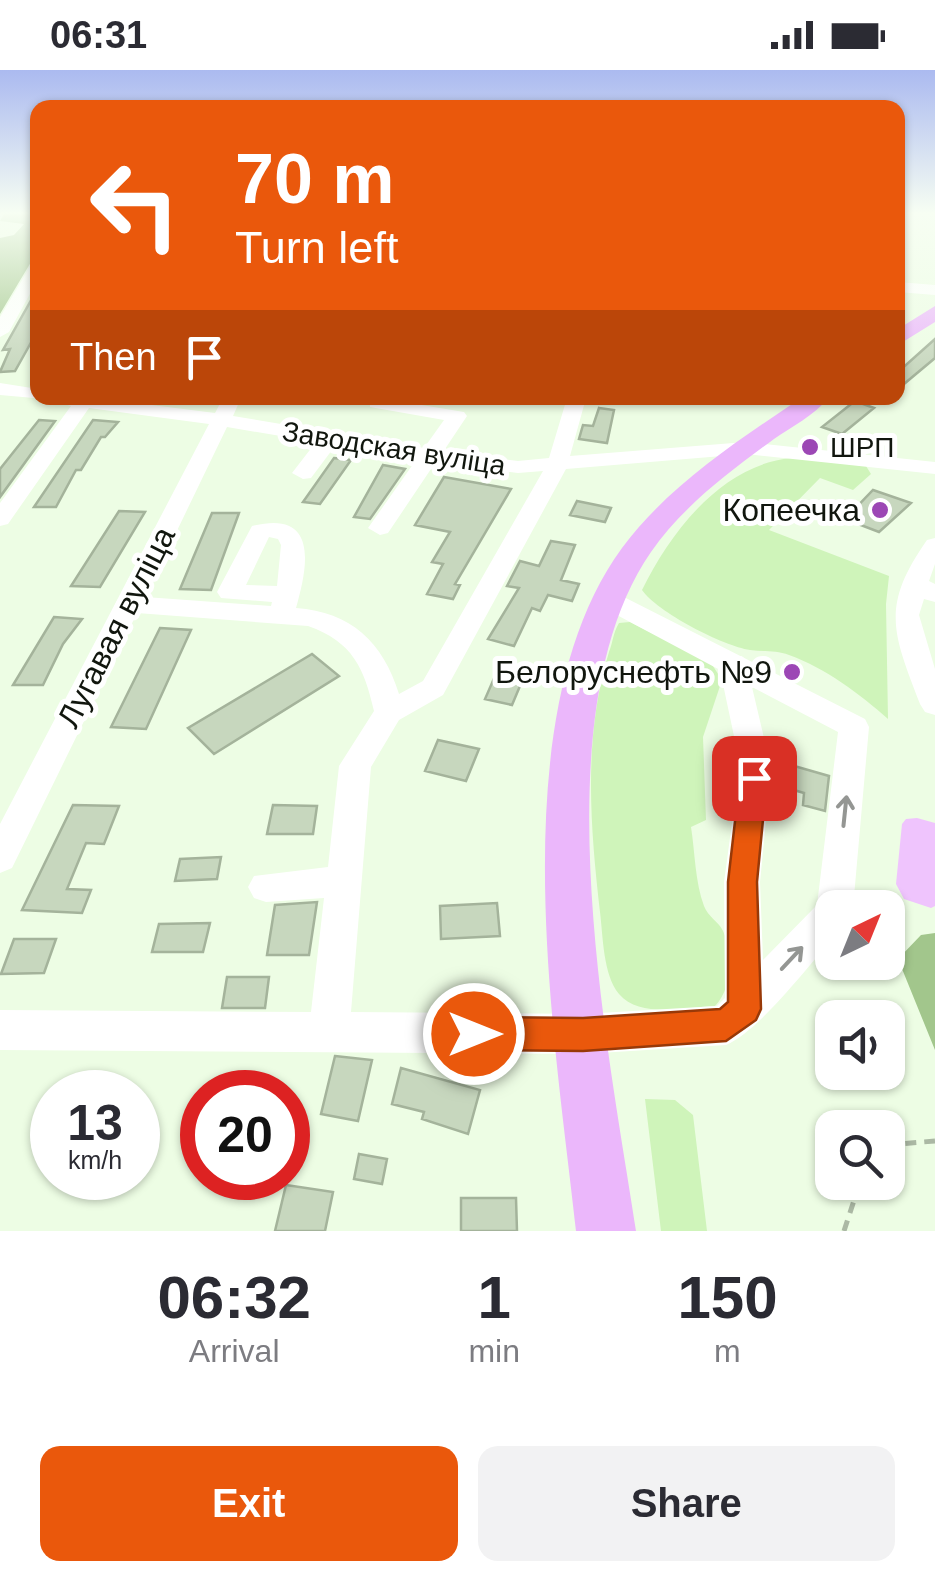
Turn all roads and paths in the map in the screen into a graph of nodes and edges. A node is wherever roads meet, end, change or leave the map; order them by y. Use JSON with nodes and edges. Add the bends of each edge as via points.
{"nodes":[{"id":1,"x":30,"y":279,"type":"edge"},
{"id":2,"x":905,"y":288,"type":"edge"},
{"id":3,"x":935,"y":290,"type":"edge"},
{"id":4,"x":935,"y":312,"type":"edge"},
{"id":5,"x":0,"y":332,"type":"edge"},
{"id":6,"x":905,"y":334,"type":"edge"},
{"id":7,"x":0,"y":390,"type":"edge"},
{"id":8,"x":30,"y":394,"type":"edge"},
{"id":9,"x":83,"y":405,"type":"edge"},
{"id":10,"x":165,"y":405,"type":"edge"},
{"id":11,"x":388,"y":405,"type":"edge"},
{"id":12,"x":574,"y":405,"type":"edge"},
{"id":13,"x":806,"y":405,"type":"edge"},
{"id":14,"x":227,"y":409,"type":"edge"},
{"id":15,"x":330,"y":439,"type":"junction"},
{"id":16,"x":746,"y":448,"type":"junction"},
{"id":17,"x":430,"y":456,"type":"junction"},
{"id":18,"x":556,"y":466,"type":"junction"},
{"id":19,"x":935,"y":468,"type":"edge"},
{"id":20,"x":303,"y":473,"type":"dead end"},
{"id":21,"x":0,"y":519,"type":"edge"},
{"id":22,"x":380,"y":528,"type":"dead end"},
{"id":23,"x":935,"y":544,"type":"edge"},
{"id":24,"x":925,"y":589,"type":"edge"},
{"id":25,"x":609,"y":600,"type":"junction"},
{"id":26,"x":126,"y":604,"type":"junction"},
{"id":27,"x":732,"y":664,"type":"junction"},
{"id":28,"x":935,"y":704,"type":"edge"},
{"id":29,"x":389,"y":712,"type":"junction"},
{"id":30,"x":0,"y":858,"type":"edge"},
{"id":31,"x":342,"y":880,"type":"junction"},
{"id":32,"x":266,"y":886,"type":"dead end"},
{"id":33,"x":837,"y":890,"type":"edge"},
{"id":34,"x":815,"y":933,"type":"edge"},
{"id":35,"x":744,"y":1009,"type":"junction"},
{"id":36,"x":0,"y":1030,"type":"edge"},
{"id":37,"x":329,"y":1033,"type":"junction"},
{"id":38,"x":583,"y":1034,"type":"junction"},
{"id":39,"x":935,"y":1141,"type":"edge"},
{"id":40,"x":905,"y":1143,"type":"edge"},
{"id":41,"x":854,"y":1200,"type":"edge"},
{"id":42,"x":606,"y":1231,"type":"edge"},
{"id":43,"x":844,"y":1231,"type":"edge"}],
"edges":[{"from":1,"to":5,"type":"street"},
{"from":2,"to":3,"type":"street"},
{"from":4,"to":6,"type":"main road"},
{"from":7,"to":8,"type":"street"},
{"from":9,"to":21,"type":"street"},
{"from":10,"to":14,"type":"street","name":"Заводская вуліца"},
{"from":11,"to":17,"type":"street","via":[[457,416]]},
{"from":12,"to":18,"type":"street"},
{"from":13,"to":16,"type":"main road"},
{"from":14,"to":15,"type":"street","name":"Заводская вуліца"},
{"from":14,"to":26,"type":"street","name":"Лугавая вуліца"},
{"from":15,"to":17,"type":"street","name":"Заводская вуліца"},
{"from":15,"to":20,"type":"street"},
{"from":16,"to":18,"type":"street","name":"Заводская вуліца"},
{"from":16,"to":19,"type":"street","name":"Заводская вуліца"},
{"from":16,"to":25,"type":"main road","via":[[666,515]]},
{"from":17,"to":18,"type":"street","name":"Заводская вуліца"},
{"from":17,"to":22,"type":"street"},
{"from":18,"to":29,"type":"street","via":[[433,688]]},
{"from":23,"to":24,"type":"street"},
{"from":24,"to":28,"type":"street","via":[[906,615]]},
{"from":25,"to":27,"type":"street"},
{"from":25,"to":38,"type":"main road","via":[[588,651],[573,726],[567,862]]},
{"from":26,"to":29,"type":"street","via":[[284,606],[332,624],[378,664]]},
{"from":26,"to":30,"type":"street","name":"Лугавая вуліца"},
{"from":33,"to":27,"type":"street","one_way":true,"via":[[854,727]]},
{"from":27,"to":35,"type":"street","via":[[753,766],[742,882]]},
{"from":29,"to":31,"type":"street","via":[[356,766]]},
{"from":31,"to":32,"type":"street"},
{"from":31,"to":37,"type":"street"},
{"from":35,"to":34,"type":"street","one_way":true},
{"from":35,"to":38,"type":"street","via":[[726,1025]]},
{"from":36,"to":37,"type":"street"},
{"from":37,"to":38,"type":"street"},
{"from":38,"to":42,"type":"main road"},
{"from":39,"to":40,"type":"path"},
{"from":41,"to":43,"type":"path"}]}
